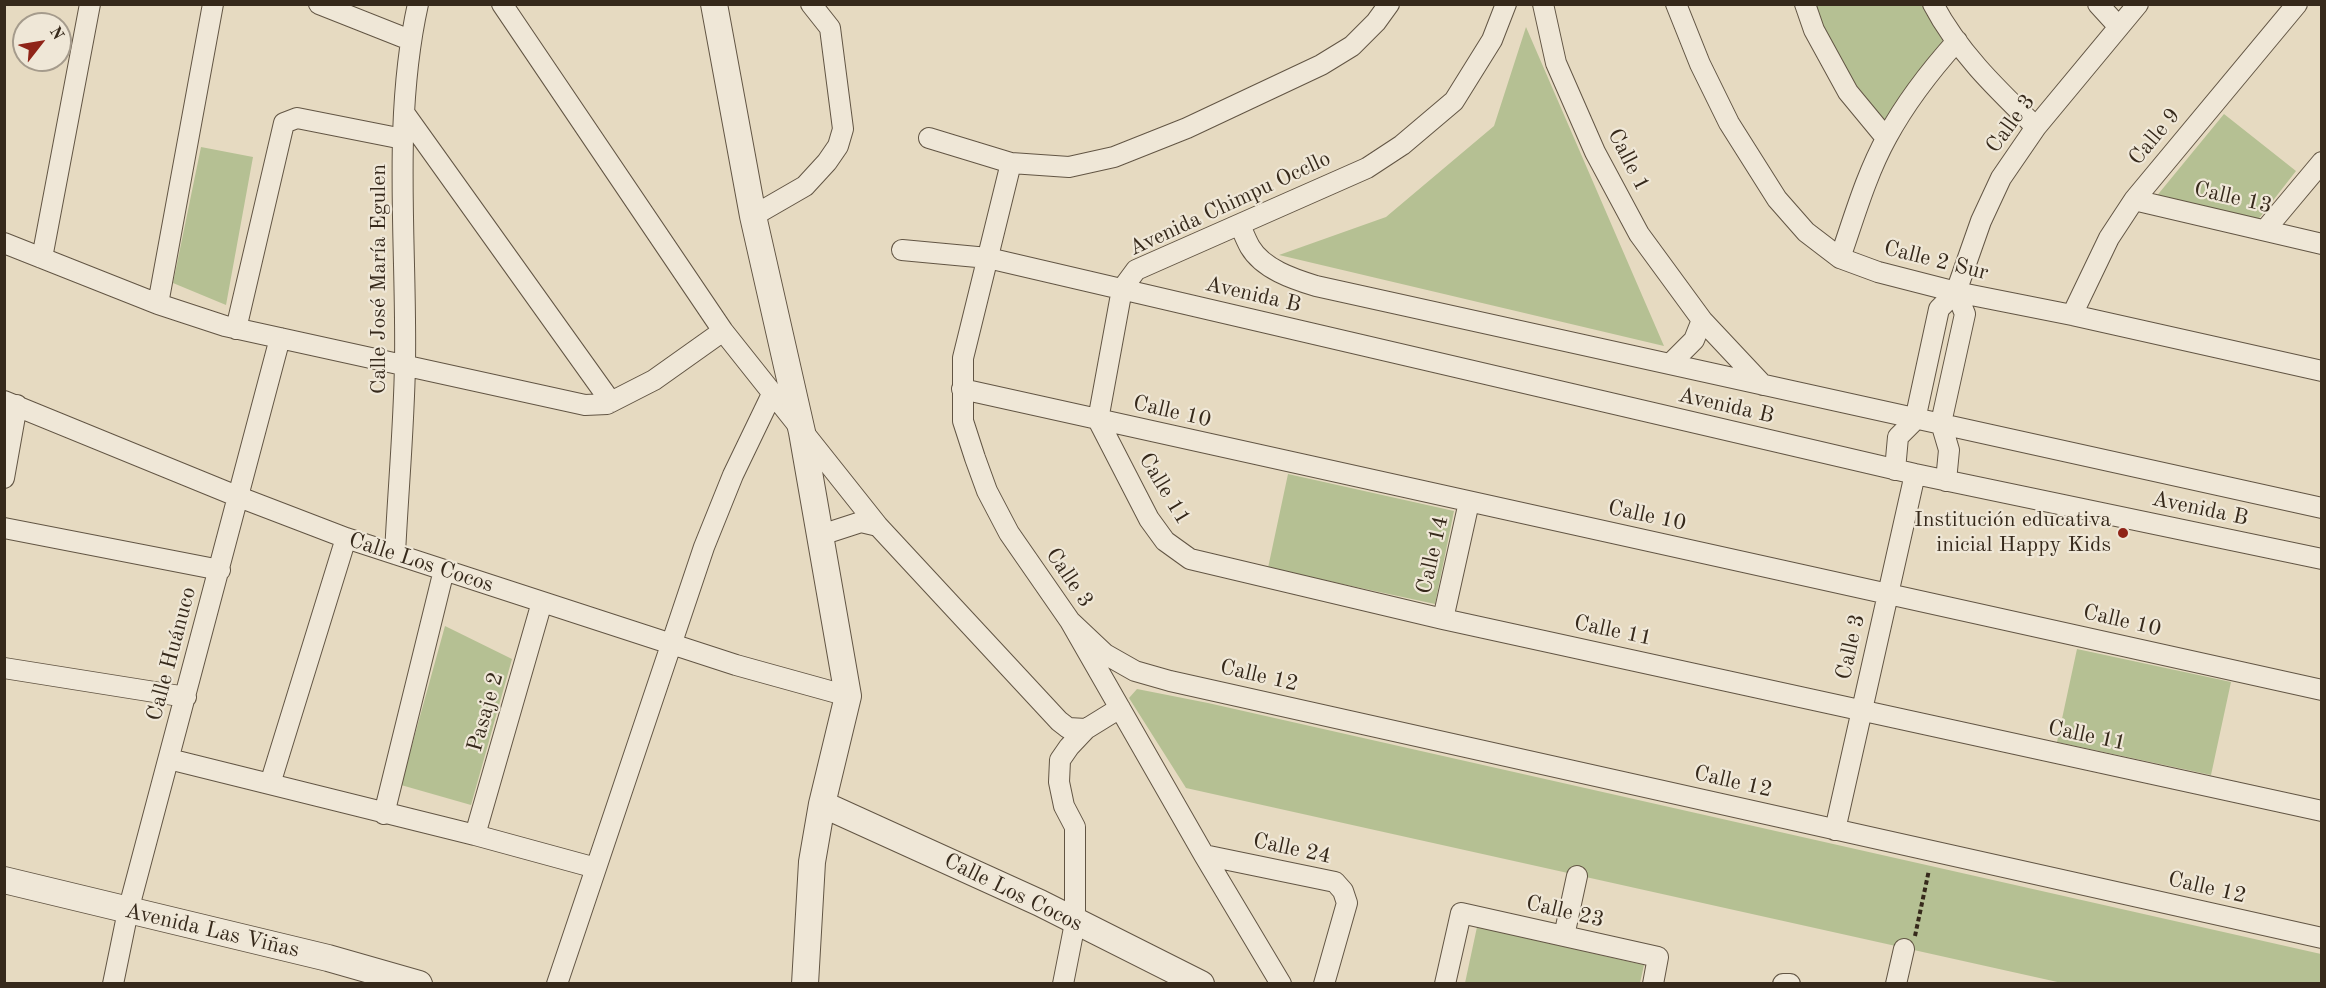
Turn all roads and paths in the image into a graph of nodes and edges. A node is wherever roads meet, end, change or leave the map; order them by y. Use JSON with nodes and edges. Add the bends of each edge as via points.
{"nodes":[{"id":1,"x":90,"y":4,"type":"edge"},
{"id":2,"x":213,"y":4,"type":"edge"},
{"id":3,"x":319,"y":4,"type":"edge"},
{"id":4,"x":418,"y":4,"type":"edge"},
{"id":5,"x":502,"y":4,"type":"edge"},
{"id":6,"x":714,"y":4,"type":"edge"},
{"id":7,"x":811,"y":4,"type":"edge"},
{"id":8,"x":1389,"y":4,"type":"edge"},
{"id":9,"x":1506,"y":4,"type":"edge"},
{"id":10,"x":1543,"y":4,"type":"edge"},
{"id":11,"x":1676,"y":4,"type":"edge"},
{"id":12,"x":1804,"y":4,"type":"edge"},
{"id":13,"x":1933,"y":4,"type":"edge"},
{"id":14,"x":2098,"y":4,"type":"edge"},
{"id":15,"x":2138,"y":4,"type":"edge"},
{"id":16,"x":2297,"y":4,"type":"edge"},
{"id":17,"x":2119,"y":27,"type":"junction"},
{"id":18,"x":410,"y":40,"type":"junction"},
{"id":19,"x":1957,"y":41,"type":"junction"},
{"id":20,"x":405,"y":114,"type":"junction"},
{"id":21,"x":2036,"y":127,"type":"junction"},
{"id":22,"x":929,"y":138,"type":"dead end"},
{"id":23,"x":1886,"y":138,"type":"junction"},
{"id":24,"x":403,"y":139,"type":"junction"},
{"id":25,"x":2322,"y":162,"type":"edge"},
{"id":26,"x":1011,"y":163,"type":"junction"},
{"id":27,"x":2133,"y":200,"type":"junction"},
{"id":28,"x":753,"y":216,"type":"junction"},
{"id":29,"x":1240,"y":225,"type":"junction"},
{"id":30,"x":2265,"y":230,"type":"junction"},
{"id":31,"x":4,"y":243,"type":"edge"},
{"id":32,"x":2322,"y":244,"type":"edge"},
{"id":33,"x":902,"y":250,"type":"dead end"},
{"id":34,"x":42,"y":258,"type":"junction"},
{"id":35,"x":988,"y":258,"type":"junction"},
{"id":36,"x":1840,"y":258,"type":"junction"},
{"id":37,"x":1122,"y":289,"type":"junction"},
{"id":38,"x":1956,"y":292,"type":"junction"},
{"id":39,"x":158,"y":304,"type":"junction"},
{"id":40,"x":2072,"y":315,"type":"junction"},
{"id":41,"x":1702,"y":320,"type":"junction"},
{"id":42,"x":237,"y":329,"type":"junction"},
{"id":43,"x":723,"y":331,"type":"junction"},
{"id":44,"x":280,"y":338,"type":"junction"},
{"id":45,"x":405,"y":364,"type":"junction"},
{"id":46,"x":1670,"y":364,"type":"junction"},
{"id":47,"x":2322,"y":371,"type":"edge"},
{"id":48,"x":1763,"y":386,"type":"junction"},
{"id":49,"x":962,"y":388,"type":"junction"},
{"id":50,"x":772,"y":394,"type":"junction"},
{"id":51,"x":611,"y":402,"type":"junction"},
{"id":52,"x":10,"y":403,"type":"edge"},
{"id":53,"x":1098,"y":420,"type":"junction"},
{"id":54,"x":1915,"y":420,"type":"junction"},
{"id":55,"x":1941,"y":423,"type":"junction"},
{"id":56,"x":802,"y":432,"type":"junction"},
{"id":57,"x":1895,"y":470,"type":"junction"},
{"id":58,"x":1915,"y":474,"type":"junction"},
{"id":59,"x":4,"y":478,"type":"edge"},
{"id":60,"x":1946,"y":481,"type":"junction"},
{"id":61,"x":239,"y":497,"type":"junction"},
{"id":62,"x":1469,"y":502,"type":"junction"},
{"id":63,"x":2322,"y":508,"type":"edge"},
{"id":64,"x":878,"y":526,"type":"junction"},
{"id":65,"x":4,"y":528,"type":"edge"},
{"id":66,"x":820,"y":536,"type":"junction"},
{"id":67,"x":346,"y":538,"type":"junction"},
{"id":68,"x":394,"y":554,"type":"junction"},
{"id":69,"x":2322,"y":559,"type":"edge"},
{"id":70,"x":220,"y":570,"type":"junction"},
{"id":71,"x":444,"y":570,"type":"junction"},
{"id":72,"x":1888,"y":593,"type":"junction"},
{"id":73,"x":542,"y":602,"type":"junction"},
{"id":74,"x":1443,"y":619,"type":"junction"},
{"id":75,"x":1070,"y":621,"type":"junction"},
{"id":76,"x":672,"y":644,"type":"junction"},
{"id":77,"x":4,"y":668,"type":"edge"},
{"id":78,"x":1135,"y":671,"type":"junction"},
{"id":79,"x":2322,"y":690,"type":"edge"},
{"id":80,"x":848,"y":696,"type":"junction"},
{"id":81,"x":186,"y":697,"type":"junction"},
{"id":82,"x":1116,"y":701,"type":"junction"},
{"id":83,"x":1862,"y":711,"type":"junction"},
{"id":84,"x":1086,"y":729,"type":"junction"},
{"id":85,"x":169,"y":759,"type":"junction"},
{"id":86,"x":270,"y":784,"type":"junction"},
{"id":87,"x":822,"y":804,"type":"junction"},
{"id":88,"x":2322,"y":811,"type":"edge"},
{"id":89,"x":384,"y":814,"type":"junction"},
{"id":90,"x":1835,"y":830,"type":"junction"},
{"id":91,"x":475,"y":835,"type":"junction"},
{"id":92,"x":1933,"y":851,"type":"junction"},
{"id":93,"x":1204,"y":855,"type":"junction"},
{"id":94,"x":596,"y":868,"type":"junction"},
{"id":95,"x":1577,"y":876,"type":"dead end"},
{"id":96,"x":4,"y":880,"type":"edge"},
{"id":97,"x":128,"y":911,"type":"junction"},
{"id":98,"x":1075,"y":923,"type":"junction"},
{"id":99,"x":1564,"y":936,"type":"junction"},
{"id":100,"x":2322,"y":938,"type":"edge"},
{"id":101,"x":1909,"y":945,"type":"joint"},
{"id":102,"x":113,"y":984,"type":"edge"},
{"id":103,"x":420,"y":984,"type":"edge"},
{"id":104,"x":557,"y":984,"type":"edge"},
{"id":105,"x":805,"y":984,"type":"edge"},
{"id":106,"x":1063,"y":984,"type":"edge"},
{"id":107,"x":1201,"y":984,"type":"edge"},
{"id":108,"x":1281,"y":984,"type":"edge"},
{"id":109,"x":1324,"y":984,"type":"edge"},
{"id":110,"x":1445,"y":984,"type":"edge"},
{"id":111,"x":1653,"y":984,"type":"edge"},
{"id":112,"x":1896,"y":984,"type":"edge"}],
"edges":[{"from":1,"to":34,"type":"street"},
{"from":2,"to":39,"type":"street"},
{"from":3,"to":18,"type":"street"},
{"from":4,"to":18,"type":"street","name":"Calle José María Egulen"},
{"from":5,"to":43,"type":"street"},
{"from":6,"to":28,"type":"street"},
{"from":7,"to":28,"type":"street","via":[[830,27],[843,129],[838,146],[805,186]]},
{"from":8,"to":26,"type":"street","via":[[1352,46],[1321,65],[1187,128],[1114,156],[1069,167]]},
{"from":9,"to":29,"type":"street","name":"Avenida Chimpu Occllo","via":[[1492,40],[1454,101],[1402,145],[1367,168]]},
{"from":10,"to":41,"type":"street","name":"Calle 1","via":[[1556,63],[1595,152],[1639,234]]},
{"from":11,"to":36,"type":"street","name":"Calle 2 Sur","via":[[1729,123],[1777,199],[1806,232]]},
{"from":12,"to":23,"type":"street","via":[[1848,92]]},
{"from":13,"to":19,"type":"street"},
{"from":14,"to":17,"type":"street"},
{"from":15,"to":17,"type":"street","name":"Calle 3"},
{"from":16,"to":27,"type":"street","name":"Calle 9"},
{"from":17,"to":21,"type":"street","name":"Calle 3"},
{"from":18,"to":20,"type":"street","name":"Calle José María Egulen"},
{"from":19,"to":21,"type":"street","via":[[1989,81]]},
{"from":19,"to":23,"type":"street","via":[[1925,76]]},
{"from":20,"to":24,"type":"street","name":"Calle José María Egulen"},
{"from":20,"to":51,"type":"street"},
{"from":21,"to":38,"type":"street","name":"Calle 3","via":[[2001,178]]},
{"from":22,"to":26,"type":"street"},
{"from":23,"to":36,"type":"street"},
{"from":24,"to":42,"type":"street","via":[[297,117],[284,123]]},
{"from":24,"to":45,"type":"street","name":"Calle José María Egulen"},
{"from":25,"to":30,"type":"street"},
{"from":26,"to":35,"type":"street","name":"Calle 3"},
{"from":27,"to":30,"type":"street","name":"Calle 13"},
{"from":27,"to":40,"type":"street","name":"Calle 9","via":[[2109,238]]},
{"from":28,"to":56,"type":"street"},
{"from":29,"to":37,"type":"street","name":"Avenida Chimpu Occllo","via":[[1136,270]]},
{"from":29,"to":46,"type":"street","name":"Avenida B","via":[[1251,249],[1268,265],[1298,280]]},
{"from":30,"to":32,"type":"street","name":"Calle 13"},
{"from":31,"to":34,"type":"street"},
{"from":33,"to":35,"type":"street","name":"Avenida Chimpu Occllo"},
{"from":34,"to":39,"type":"street"},
{"from":35,"to":37,"type":"street","name":"Avenida Chimpu Occllo"},
{"from":35,"to":49,"type":"street","name":"Calle 3","via":[[963,358]]},
{"from":36,"to":38,"type":"street","name":"Calle 2 Sur"},
{"from":37,"to":53,"type":"street"},
{"from":37,"to":57,"type":"street","name":"Avenida B"},
{"from":38,"to":40,"type":"street","name":"Calle 2 Sur"},
{"from":38,"to":54,"type":"street","name":"Calle 3","via":[[1939,309]]},
{"from":38,"to":55,"type":"street","via":[[1965,314]]},
{"from":39,"to":42,"type":"street"},
{"from":40,"to":47,"type":"street","name":"Calle 2 Sur"},
{"from":41,"to":46,"type":"street","via":[[1694,340]]},
{"from":41,"to":48,"type":"street","name":"Calle 1"},
{"from":42,"to":44,"type":"street"},
{"from":43,"to":50,"type":"street"},
{"from":43,"to":51,"type":"street","via":[[654,380]]},
{"from":44,"to":45,"type":"street"},
{"from":44,"to":61,"type":"street","name":"Calle Huánuco"},
{"from":45,"to":51,"type":"street","via":[[585,405]]},
{"from":45,"to":68,"type":"street","name":"Calle José María Egulen"},
{"from":46,"to":48,"type":"street","name":"Avenida B"},
{"from":48,"to":54,"type":"street","name":"Avenida B"},
{"from":49,"to":53,"type":"street","name":"Calle 10"},
{"from":49,"to":75,"type":"street","name":"Calle 3","via":[[963,421],[987,491],[1009,533]]},
{"from":50,"to":56,"type":"street"},
{"from":50,"to":76,"type":"street","via":[[704,547]]},
{"from":52,"to":59,"type":"street"},
{"from":52,"to":61,"type":"street","name":"Calle Los Cocos"},
{"from":53,"to":62,"type":"street","name":"Calle 10"},
{"from":53,"to":74,"type":"street","name":"Calle 11","via":[[1149,519],[1165,542],[1190,559]]},
{"from":54,"to":55,"type":"street","name":"Avenida B"},
{"from":54,"to":57,"type":"street","name":"Calle 3","via":[[1898,437]]},
{"from":55,"to":60,"type":"street","via":[[1950,450]]},
{"from":55,"to":63,"type":"street","name":"Avenida B"},
{"from":56,"to":64,"type":"street"},
{"from":56,"to":66,"type":"street"},
{"from":57,"to":58,"type":"street","name":"Avenida B"},
{"from":58,"to":60,"type":"street","name":"Avenida B"},
{"from":58,"to":72,"type":"street","name":"Calle 3"},
{"from":60,"to":69,"type":"street","name":"Avenida B"},
{"from":61,"to":67,"type":"street","name":"Calle Los Cocos"},
{"from":61,"to":70,"type":"street","name":"Calle Huánuco"},
{"from":62,"to":72,"type":"street","name":"Calle 10"},
{"from":62,"to":74,"type":"street","name":"Calle 14"},
{"from":64,"to":66,"type":"street","via":[[861,522]]},
{"from":64,"to":84,"type":"street","via":[[1059,721],[1068,728]]},
{"from":65,"to":70,"type":"street"},
{"from":66,"to":80,"type":"street"},
{"from":67,"to":68,"type":"street","name":"Calle Los Cocos"},
{"from":67,"to":86,"type":"street"},
{"from":68,"to":71,"type":"street","name":"Calle Los Cocos"},
{"from":70,"to":81,"type":"street","name":"Calle Huánuco"},
{"from":71,"to":73,"type":"street","name":"Calle Los Cocos"},
{"from":71,"to":89,"type":"street"},
{"from":72,"to":79,"type":"street","name":"Calle 10"},
{"from":72,"to":83,"type":"street","name":"Calle 3"},
{"from":73,"to":76,"type":"street","name":"Calle Los Cocos"},
{"from":73,"to":91,"type":"street","name":"Pasaje 2"},
{"from":74,"to":83,"type":"street","name":"Calle 11"},
{"from":75,"to":78,"type":"street","name":"Calle 12","via":[[1105,654]]},
{"from":75,"to":82,"type":"street","name":"Calle 3"},
{"from":76,"to":80,"type":"street","name":"Calle Los Cocos"},
{"from":76,"to":94,"type":"street"},
{"from":77,"to":81,"type":"street"},
{"from":78,"to":82,"type":"street"},
{"from":78,"to":90,"type":"street","name":"Calle 12"},
{"from":80,"to":87,"type":"street"},
{"from":81,"to":85,"type":"street","name":"Calle Huánuco"},
{"from":82,"to":84,"type":"street"},
{"from":82,"to":93,"type":"street","name":"Calle 3"},
{"from":83,"to":88,"type":"street","name":"Calle 11"},
{"from":83,"to":90,"type":"street","name":"Calle 3"},
{"from":84,"to":98,"type":"street","via":[[1060,760],[1059,771],[1064,806],[1075,827]]},
{"from":85,"to":86,"type":"street"},
{"from":85,"to":97,"type":"street","name":"Calle Huánuco"},
{"from":86,"to":89,"type":"street"},
{"from":87,"to":98,"type":"street","name":"Calle Los Cocos","via":[[1040,903]]},
{"from":87,"to":105,"type":"street","via":[[812,862]]},
{"from":89,"to":91,"type":"street"},
{"from":90,"to":92,"type":"street","name":"Calle 12"},
{"from":91,"to":94,"type":"street"},
{"from":92,"to":100,"type":"street","name":"Calle 12"},
{"from":92,"to":101,"type":"path"},
{"from":93,"to":108,"type":"street","name":"Calle 3"},
{"from":93,"to":109,"type":"street","name":"Calle 24","via":[[1335,882],[1347,903]]},
{"from":94,"to":104,"type":"street"},
{"from":95,"to":99,"type":"street"},
{"from":96,"to":97,"type":"street","name":"Avenida Las Viñas"},
{"from":97,"to":102,"type":"street","name":"Calle Huánuco"},
{"from":97,"to":103,"type":"street","name":"Avenida Las Viñas"},
{"from":98,"to":106,"type":"street"},
{"from":98,"to":107,"type":"street","name":"Calle Los Cocos"},
{"from":99,"to":110,"type":"street","name":"Calle 23","via":[[1461,913]]},
{"from":99,"to":111,"type":"street","name":"Calle 23","via":[[1658,957]]},
{"from":101,"to":112,"type":"street"}]}
